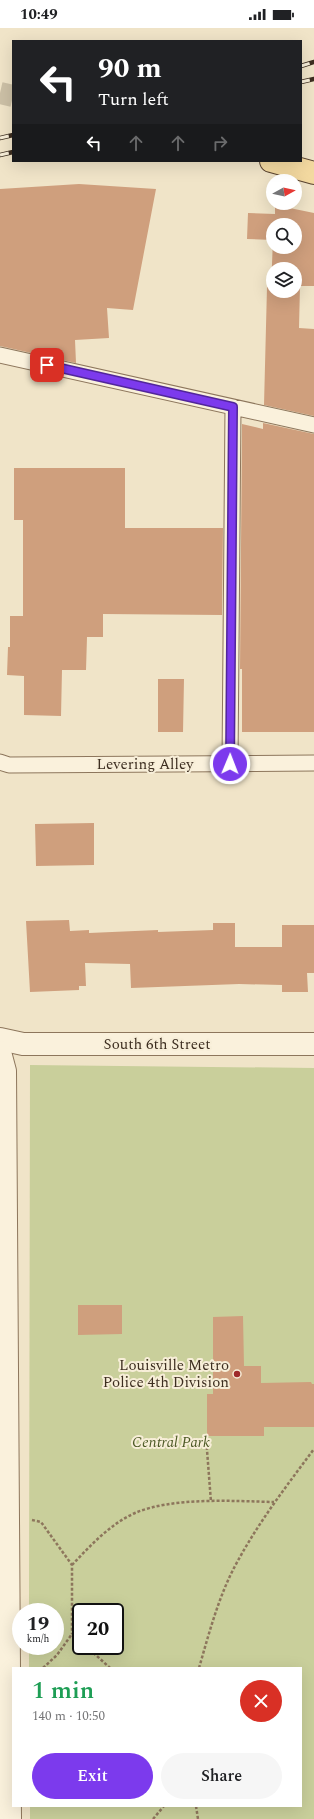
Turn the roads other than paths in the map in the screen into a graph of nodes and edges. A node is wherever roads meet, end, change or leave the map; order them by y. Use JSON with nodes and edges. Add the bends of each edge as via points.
{"nodes":[{"id":1,"x":276,"y":162,"type":"edge"},
{"id":2,"x":314,"y":162,"type":"edge"},
{"id":3,"x":314,"y":173,"type":"edge"},
{"id":4,"x":0,"y":355,"type":"edge"},
{"id":5,"x":233,"y":407,"type":"junction"},
{"id":6,"x":314,"y":425,"type":"edge"},
{"id":7,"x":0,"y":762,"type":"edge"},
{"id":8,"x":314,"y":762,"type":"edge"},
{"id":9,"x":230,"y":764,"type":"junction"},
{"id":10,"x":0,"y":1039,"type":"edge"},
{"id":11,"x":314,"y":1044,"type":"edge"},
{"id":12,"x":0,"y":1052,"type":"edge"},
{"id":13,"x":4,"y":1552,"type":"edge"},
{"id":14,"x":5,"y":1642,"type":"edge"},
{"id":15,"x":10,"y":1819,"type":"edge"}],
"edges":[{"from":1,"to":2,"type":"main road"},
{"from":1,"to":3,"type":"main road"},
{"from":4,"to":5,"type":"lane"},
{"from":5,"to":6,"type":"lane"},
{"from":5,"to":9,"type":"lane"},
{"from":7,"to":9,"type":"lane","name":"Levering Alley","via":[[9,765]]},
{"from":8,"to":9,"type":"lane","name":"Levering Alley"},
{"from":10,"to":11,"type":"street","name":"South 6th Street","via":[[23,1044]]},
{"from":12,"to":13,"type":"street","via":[[5,1071]]},
{"from":13,"to":14,"type":"street"},
{"from":14,"to":15,"type":"street"}]}
